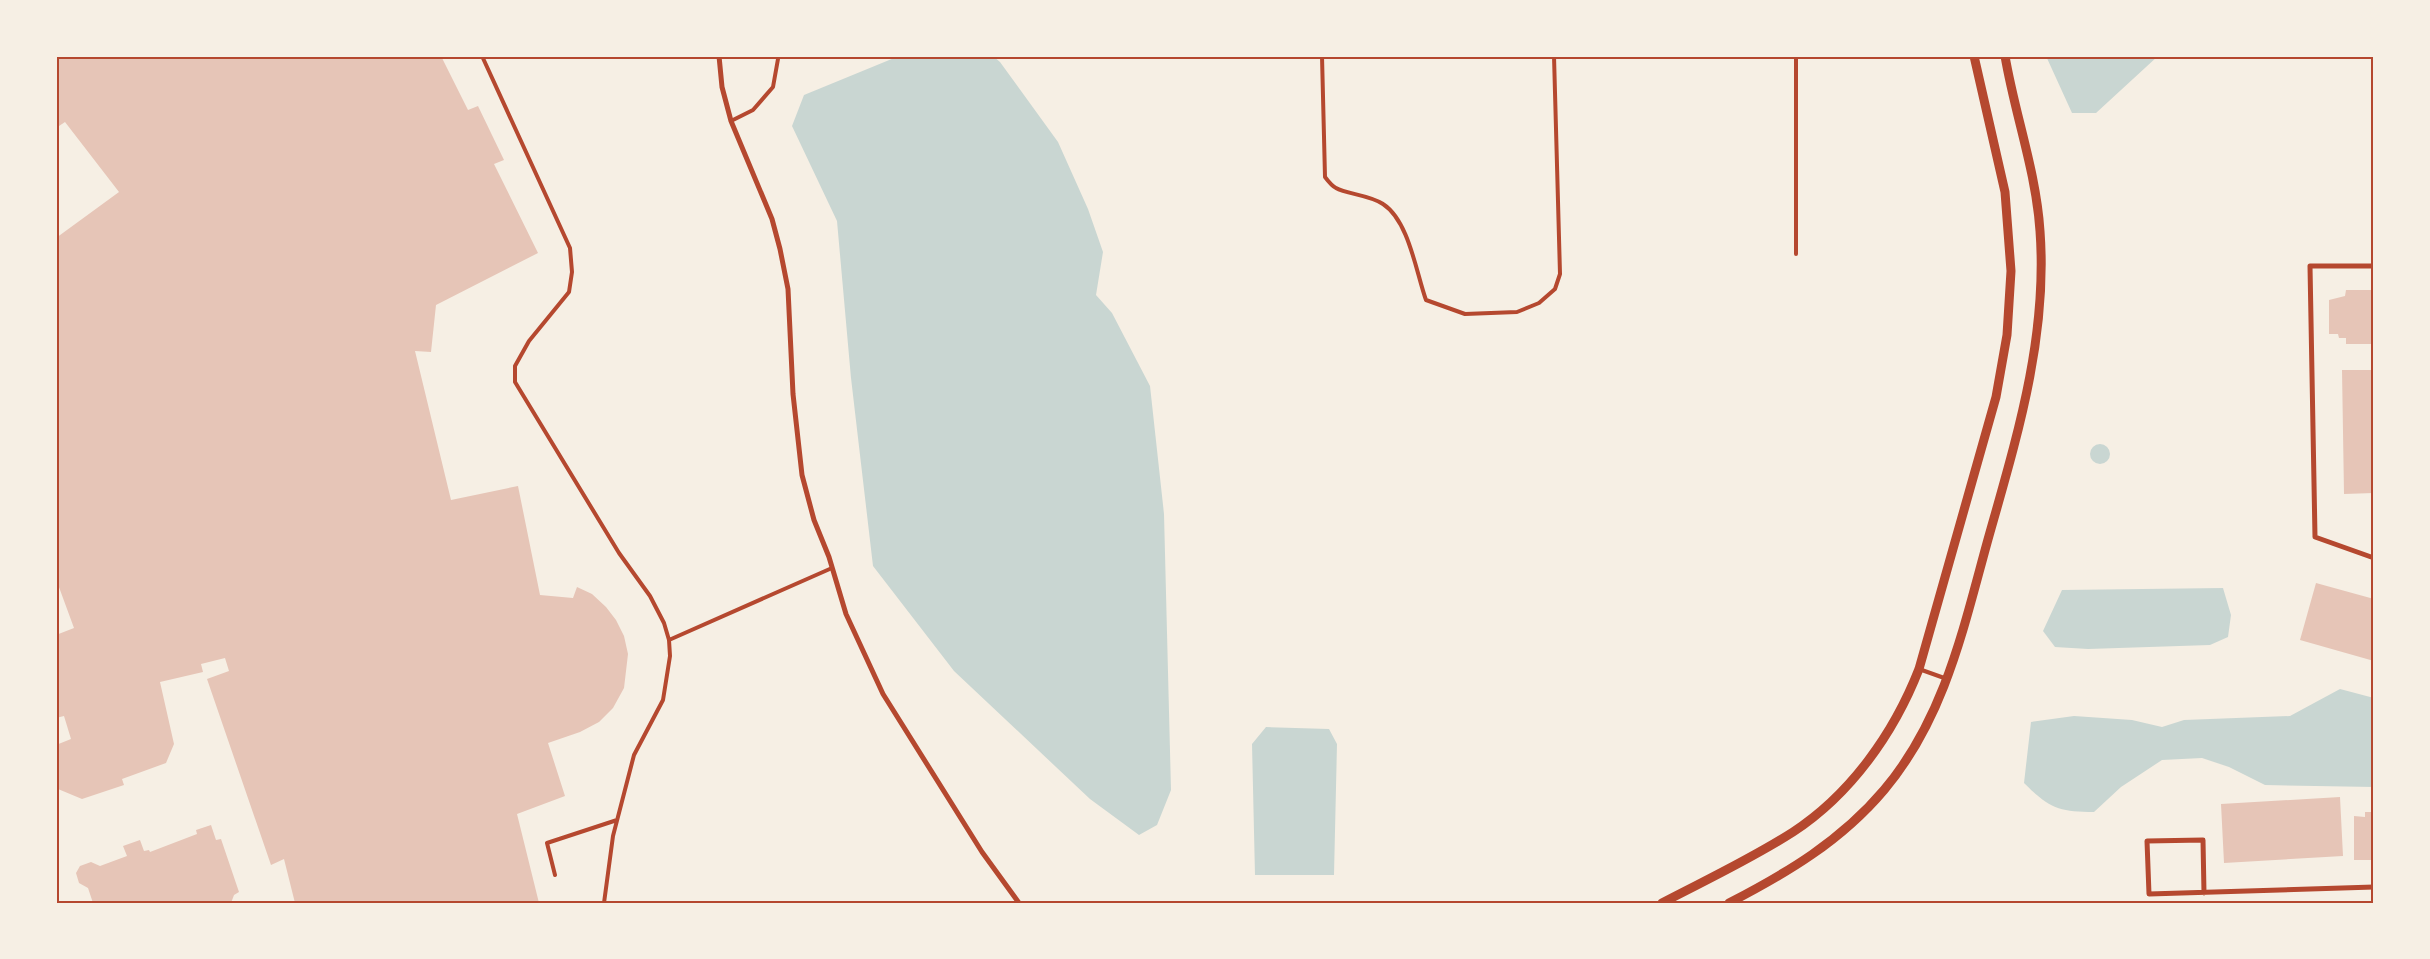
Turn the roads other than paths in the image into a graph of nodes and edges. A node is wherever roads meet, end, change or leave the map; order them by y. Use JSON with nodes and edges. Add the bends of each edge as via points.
{"nodes":[{"id":1,"x":482,"y":56,"type":"edge"},
{"id":2,"x":719,"y":56,"type":"edge"},
{"id":3,"x":1322,"y":56,"type":"edge"},
{"id":4,"x":1554,"y":56,"type":"edge"},
{"id":5,"x":1796,"y":56,"type":"edge"},
{"id":6,"x":1974,"y":56,"type":"edge"},
{"id":7,"x":2005,"y":56,"type":"edge"},
{"id":8,"x":778,"y":59,"type":"dead end"},
{"id":9,"x":731,"y":121,"type":"junction"},
{"id":10,"x":1796,"y":254,"type":"dead end"},
{"id":11,"x":2374,"y":266,"type":"edge"},
{"id":12,"x":2374,"y":558,"type":"edge"},
{"id":13,"x":832,"y":568,"type":"junction"},
{"id":14,"x":669,"y":640,"type":"junction"},
{"id":15,"x":1919,"y":668,"type":"junction"},
{"id":16,"x":1948,"y":680,"type":"junction"},
{"id":17,"x":616,"y":820,"type":"junction"},
{"id":18,"x":555,"y":875,"type":"dead end"},
{"id":19,"x":2374,"y":887,"type":"edge"},
{"id":20,"x":2204,"y":893,"type":"junction"},
{"id":21,"x":604,"y":903,"type":"edge"},
{"id":22,"x":1019,"y":903,"type":"edge"},
{"id":23,"x":1662,"y":903,"type":"edge"},
{"id":24,"x":1729,"y":903,"type":"edge"}],
"edges":[{"from":1,"to":14,"type":"lane","via":[[570,248],[572,272],[569,292],[529,341],[515,366],[515,382],[594,513],[650,596]]},
{"from":2,"to":9,"type":"street","via":[[722,87]]},
{"from":3,"to":4,"type":"lane","via":[[1325,177],[1336,188],[1384,204],[1400,222],[1426,300],[1465,314],[1517,312],[1539,303],[1555,289],[1560,274]]},
{"from":5,"to":10,"type":"lane"},
{"from":6,"to":15,"type":"street","via":[[2005,192],[2010,271],[2007,335],[1996,397]]},
{"from":7,"to":16,"type":"street","via":[[2037,206],[2041,268],[2038,333],[2024,409]]},
{"from":8,"to":9,"type":"lane","via":[[773,88],[753,110]]},
{"from":9,"to":13,"type":"street","via":[[772,219],[784,265],[799,456],[810,506]]},
{"from":11,"to":12,"type":"street","via":[[2310,266],[2315,536]]},
{"from":13,"to":14,"type":"lane"},
{"from":13,"to":22,"type":"street","via":[[846,614],[883,694],[982,852]]},
{"from":14,"to":17,"type":"lane","via":[[670,656],[663,700],[634,755]]},
{"from":15,"to":16,"type":"lane"},
{"from":15,"to":23,"type":"street","via":[[1902,708],[1883,740],[1860,771],[1831,801],[1767,848]]},
{"from":16,"to":24,"type":"street","via":[[1920,737],[1898,772],[1868,808],[1814,854]]},
{"from":17,"to":18,"type":"lane","via":[[547,842]]},
{"from":17,"to":21,"type":"lane"},
{"from":19,"to":20,"type":"street"},
{"from":20,"to":20,"type":"street","via":[[2148,894],[2147,841],[2203,840]]}]}
